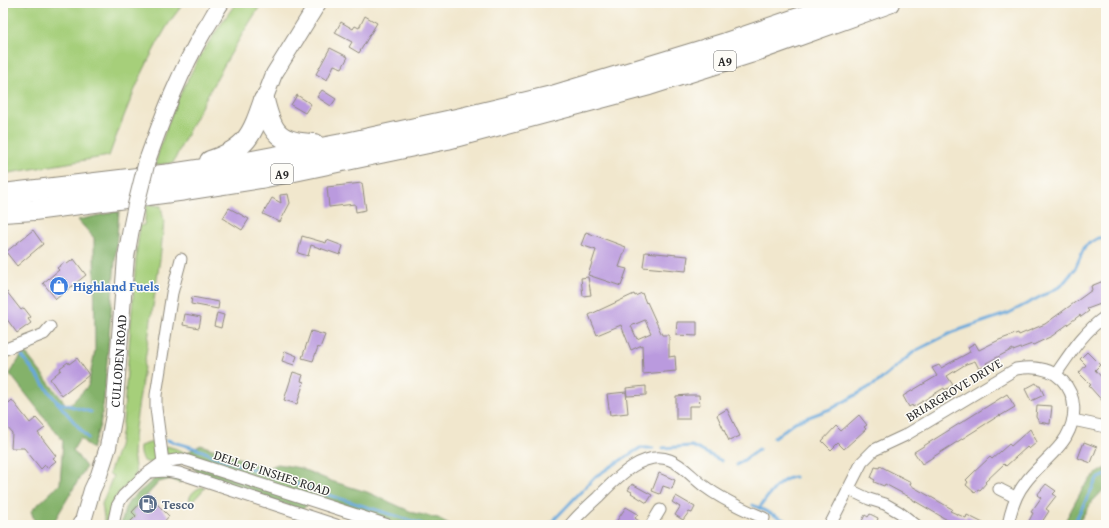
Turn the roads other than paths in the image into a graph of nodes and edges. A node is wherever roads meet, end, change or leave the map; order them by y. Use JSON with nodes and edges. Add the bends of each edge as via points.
{"nodes":[{"id":1,"x":222,"y":3,"type":"edge"},
{"id":2,"x":318,"y":3,"type":"edge"},
{"id":3,"x":840,"y":3,"type":"edge"},
{"id":4,"x":889,"y":3,"type":"edge"},
{"id":5,"x":264,"y":100,"type":"junction"},
{"id":6,"x":342,"y":144,"type":"junction"},
{"id":7,"x":171,"y":174,"type":"junction"},
{"id":8,"x":3,"y":194,"type":"edge"},
{"id":9,"x":3,"y":212,"type":"edge"},
{"id":10,"x":181,"y":259,"type":"dead end"},
{"id":11,"x":1106,"y":316,"type":"edge"},
{"id":12,"x":50,"y":327,"type":"dead end"},
{"id":13,"x":3,"y":350,"type":"edge"},
{"id":14,"x":1056,"y":374,"type":"junction"},
{"id":15,"x":1073,"y":420,"type":"junction"},
{"id":16,"x":1106,"y":427,"type":"edge"},
{"id":17,"x":163,"y":462,"type":"junction"},
{"id":18,"x":150,"y":472,"type":"junction"},
{"id":19,"x":848,"y":489,"type":"junction"},
{"id":20,"x":999,"y":489,"type":"dead end"},
{"id":21,"x":92,"y":490,"type":"junction"},
{"id":22,"x":1016,"y":498,"type":"junction"},
{"id":23,"x":660,"y":510,"type":"dead end"},
{"id":24,"x":903,"y":515,"type":"junction"},
{"id":25,"x":764,"y":518,"type":"dead end"},
{"id":26,"x":68,"y":525,"type":"edge"},
{"id":27,"x":80,"y":525,"type":"edge"},
{"id":28,"x":113,"y":525,"type":"edge"},
{"id":29,"x":336,"y":525,"type":"edge"},
{"id":30,"x":388,"y":525,"type":"edge"},
{"id":31,"x":570,"y":525,"type":"edge"},
{"id":32,"x":651,"y":525,"type":"edge"},
{"id":33,"x":830,"y":525,"type":"edge"},
{"id":34,"x":898,"y":525,"type":"edge"},
{"id":35,"x":916,"y":525,"type":"edge"},
{"id":36,"x":1008,"y":525,"type":"edge"}],
"edges":[{"from":1,"to":21,"type":"main road","name":"CULLODEN ROAD","bridge":true,"via":[[199,39],[181,75],[147,161],[126,257],[114,415],[100,475]]},
{"from":2,"to":5,"type":"main road","via":[[274,74]]},
{"from":3,"to":6,"type":"highway","number":"A9","via":[[726,43],[552,96]]},
{"from":4,"to":9,"type":"highway","number":"A9","via":[[750,53],[649,85],[447,139],[261,178],[110,200]]},
{"from":5,"to":6,"type":"highway","number":"A9","via":[[271,125],[283,138],[303,144]]},
{"from":5,"to":7,"type":"highway","number":"A9","via":[[251,134],[232,153]]},
{"from":6,"to":7,"type":"highway","number":"A9"},
{"from":7,"to":8,"type":"highway","number":"A9"},
{"from":10,"to":17,"type":"street","via":[[172,293],[156,395]]},
{"from":11,"to":14,"type":"street","via":[[1083,335]]},
{"from":12,"to":13,"type":"street","via":[[44,334]]},
{"from":14,"to":15,"type":"street","via":[[1071,392],[1075,405]]},
{"from":14,"to":19,"type":"street","name":"BRIARGROVE DRIVE","via":[[1030,367],[1016,369],[904,436],[874,450],[862,462]]},
{"from":15,"to":16,"type":"street"},
{"from":15,"to":22,"type":"street","via":[[1066,437],[1028,479]]},
{"from":17,"to":18,"type":"street","name":"DELL OF INSHES ROAD"},
{"from":17,"to":30,"type":"street","name":"DELL OF INSHES ROAD","via":[[182,459]]},
{"from":18,"to":28,"type":"street","name":"DELL OF INSHES ROAD","via":[[123,496],[117,506]]},
{"from":18,"to":29,"type":"street","via":[[178,473]]},
{"from":19,"to":24,"type":"street","via":[[885,504]]},
{"from":19,"to":33,"type":"street","name":"BRIARGROVE DRIVE"},
{"from":20,"to":22,"type":"street"},
{"from":21,"to":26,"type":"main road","name":"CULLODEN ROAD"},
{"from":21,"to":27,"type":"main road","name":"CULLODEN ROAD"},
{"from":22,"to":36,"type":"street"},
{"from":23,"to":32,"type":"street"},
{"from":24,"to":34,"type":"street"},
{"from":24,"to":35,"type":"street"},
{"from":25,"to":31,"type":"street","via":[[704,487],[670,460],[657,457],[644,460],[616,478]]}]}
